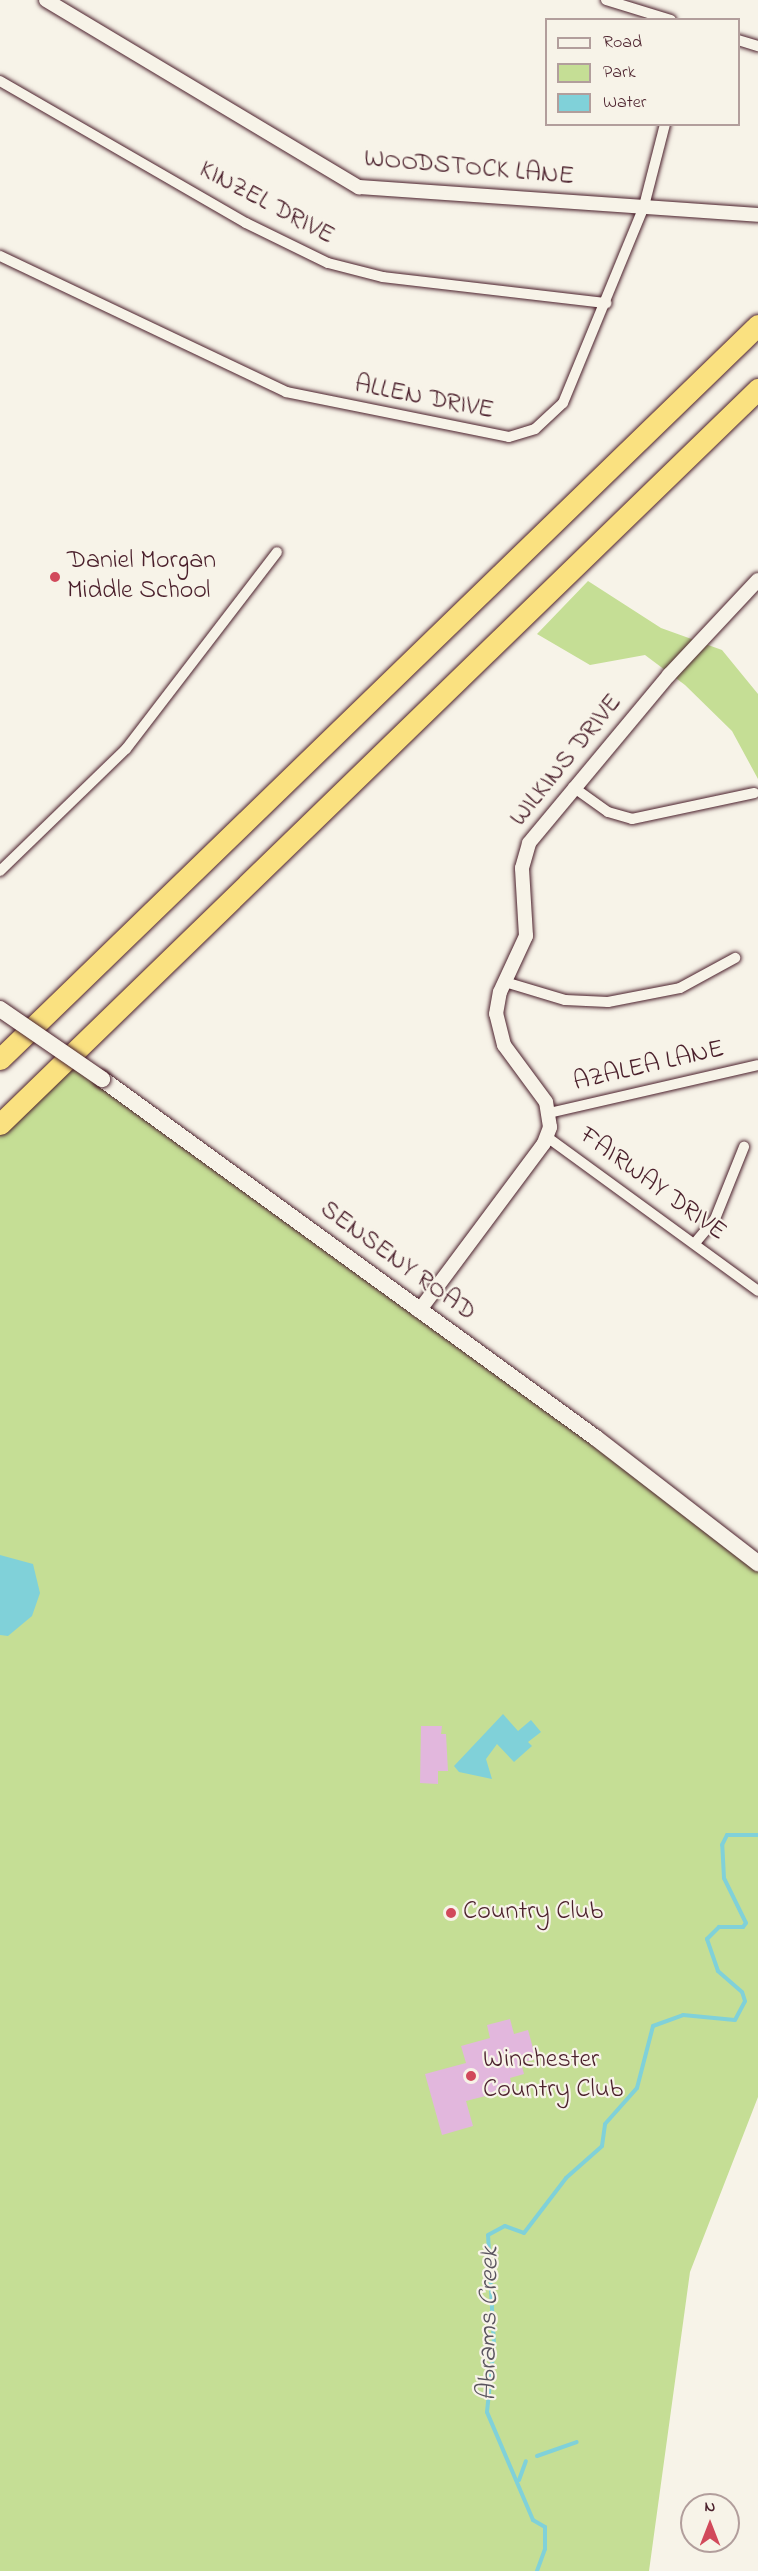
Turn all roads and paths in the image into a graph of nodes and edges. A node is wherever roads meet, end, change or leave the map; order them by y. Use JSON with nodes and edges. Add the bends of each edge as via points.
{"nodes":[{"id":1,"x":46,"y":0,"type":"edge"},
{"id":2,"x":606,"y":0,"type":"edge"},
{"id":3,"x":664,"y":18,"type":"edge"},
{"id":4,"x":740,"y":41,"type":"edge"},
{"id":5,"x":758,"y":46,"type":"edge"},
{"id":6,"x":0,"y":81,"type":"edge"},
{"id":7,"x":664,"y":126,"type":"edge"},
{"id":8,"x":644,"y":206,"type":"junction"},
{"id":9,"x":758,"y":214,"type":"edge"},
{"id":10,"x":0,"y":256,"type":"edge"},
{"id":11,"x":606,"y":303,"type":"junction"},
{"id":12,"x":758,"y":325,"type":"edge"},
{"id":13,"x":758,"y":389,"type":"edge"},
{"id":14,"x":277,"y":552,"type":"dead end"},
{"id":15,"x":756,"y":585,"type":"edge"},
{"id":16,"x":573,"y":787,"type":"junction"},
{"id":17,"x":754,"y":793,"type":"dead end"},
{"id":18,"x":0,"y":871,"type":"edge"},
{"id":19,"x":735,"y":958,"type":"dead end"},
{"id":20,"x":505,"y":982,"type":"junction"},
{"id":21,"x":0,"y":1009,"type":"edge"},
{"id":22,"x":0,"y":1059,"type":"edge"},
{"id":23,"x":758,"y":1065,"type":"edge"},
{"id":24,"x":549,"y":1113,"type":"junction"},
{"id":25,"x":0,"y":1124,"type":"edge"},
{"id":26,"x":547,"y":1137,"type":"junction"},
{"id":27,"x":744,"y":1147,"type":"dead end"},
{"id":28,"x":695,"y":1242,"type":"junction"},
{"id":29,"x":758,"y":1291,"type":"edge"},
{"id":30,"x":420,"y":1311,"type":"junction"},
{"id":31,"x":758,"y":1563,"type":"edge"}],
"edges":[{"from":1,"to":8,"type":"street","name":"WOODSTOCK LANE","via":[[359,187]]},
{"from":2,"to":3,"type":"street"},
{"from":4,"to":5,"type":"street"},
{"from":6,"to":11,"type":"street","name":"KINZEL DRIVE","via":[[246,223],[328,263],[382,277]]},
{"from":7,"to":8,"type":"street","name":"ALLEN DRIVE"},
{"from":8,"to":9,"type":"street","name":"WOODSTOCK LANE"},
{"from":8,"to":11,"type":"street","name":"ALLEN DRIVE"},
{"from":10,"to":11,"type":"street","name":"ALLEN DRIVE","via":[[286,392],[492,437],[522,434],[556,412]]},
{"from":12,"to":22,"type":"highway"},
{"from":13,"to":25,"type":"highway"},
{"from":14,"to":18,"type":"street","via":[[126,749]]},
{"from":15,"to":16,"type":"street","name":"WILKINS DRIVE"},
{"from":16,"to":17,"type":"street","via":[[608,812],[632,819]]},
{"from":16,"to":20,"type":"street","name":"WILKINS DRIVE","via":[[536,831],[524,855],[526,936]]},
{"from":19,"to":20,"type":"street","via":[[680,988],[608,1002],[565,1000]]},
{"from":20,"to":24,"type":"street","name":"WILKINS DRIVE","via":[[497,1004],[500,1036]]},
{"from":21,"to":30,"type":"main road","name":"SENSENY ROAD","bridge":true},
{"from":23,"to":24,"type":"street","name":"AZALEA LANE"},
{"from":24,"to":26,"type":"street"},
{"from":26,"to":28,"type":"street","name":"FAIRWAY DRIVE"},
{"from":26,"to":30,"type":"street"},
{"from":27,"to":28,"type":"street","via":[[715,1220]]},
{"from":28,"to":29,"type":"street","name":"FAIRWAY DRIVE"},
{"from":30,"to":31,"type":"main road","name":"SENSENY ROAD","via":[[596,1438]]}]}
